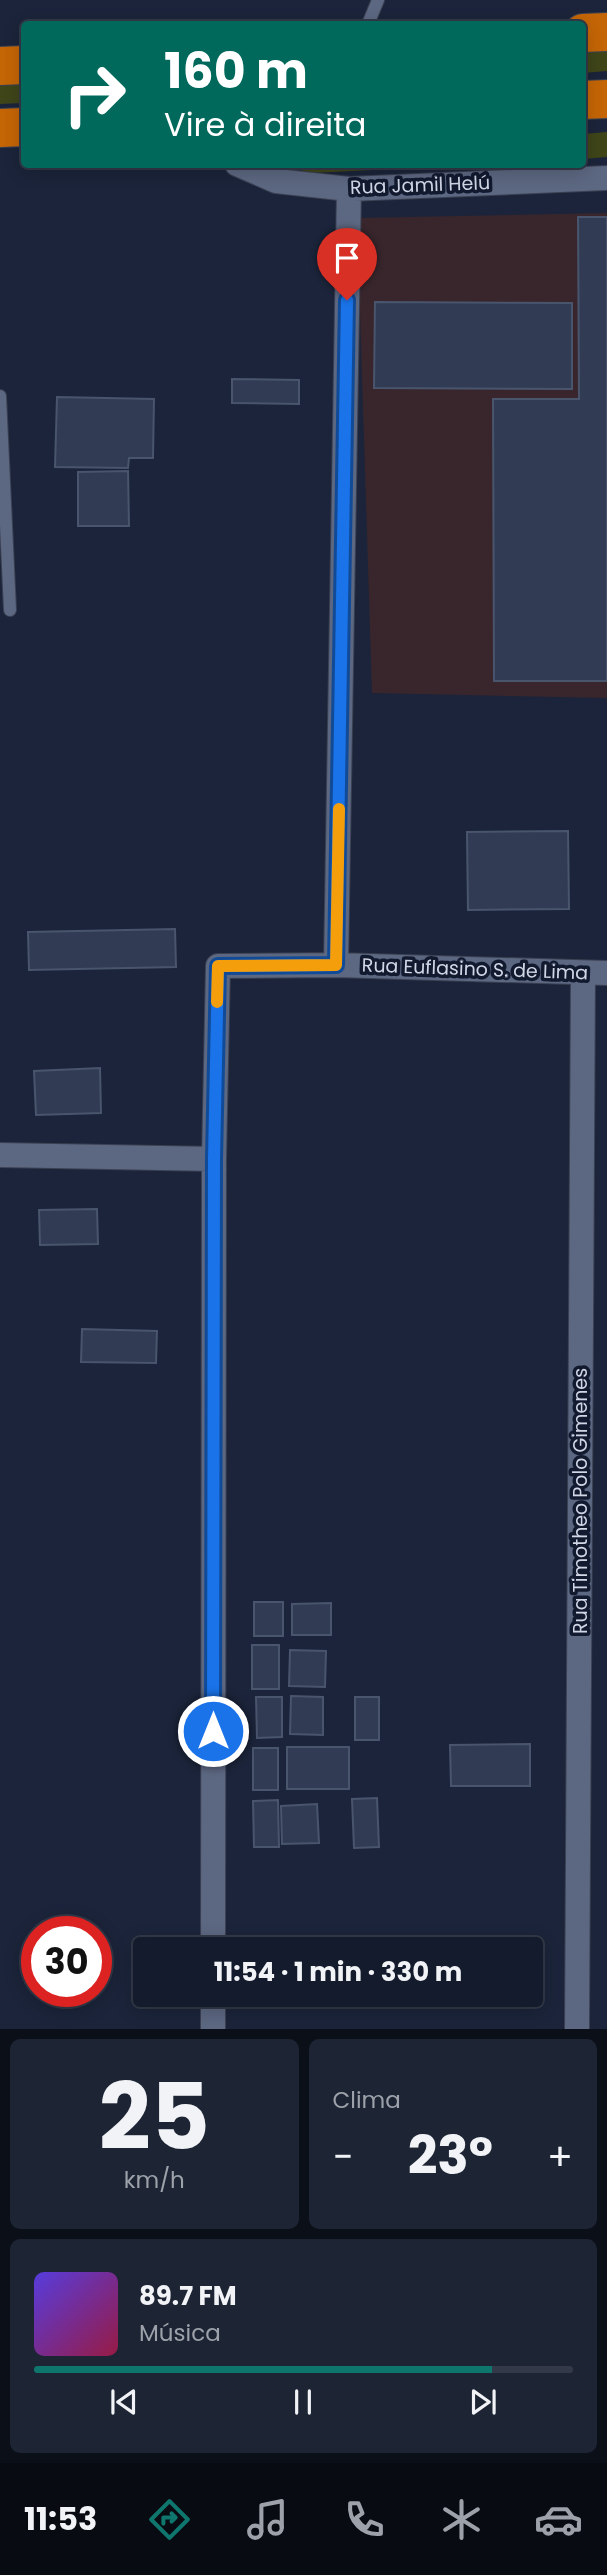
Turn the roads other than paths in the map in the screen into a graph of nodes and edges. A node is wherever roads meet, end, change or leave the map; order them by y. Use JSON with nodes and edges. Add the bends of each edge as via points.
{"nodes":[{"id":1,"x":378,"y":0,"type":"edge"},
{"id":2,"x":369,"y":21,"type":"edge"},
{"id":3,"x":607,"y":32,"type":"edge"},
{"id":4,"x":586,"y":33,"type":"edge"},
{"id":5,"x":21,"y":65,"type":"edge"},
{"id":6,"x":0,"y":66,"type":"edge"},
{"id":7,"x":607,"y":99,"type":"edge"},
{"id":8,"x":586,"y":100,"type":"edge"},
{"id":9,"x":21,"y":127,"type":"edge"},
{"id":10,"x":0,"y":128,"type":"edge"},
{"id":11,"x":246,"y":168,"type":"edge"},
{"id":12,"x":607,"y":178,"type":"edge"},
{"id":13,"x":349,"y":189,"type":"junction"},
{"id":14,"x":0,"y":396,"type":"edge"},
{"id":15,"x":10,"y":610,"type":"dead end"},
{"id":16,"x":336,"y":965,"type":"junction"},
{"id":17,"x":595,"y":973,"type":"edge"},
{"id":18,"x":0,"y":1155,"type":"edge"},
{"id":19,"x":214,"y":1159,"type":"junction"},
{"id":20,"x":213,"y":1937,"type":"edge"},
{"id":21,"x":213,"y":2007,"type":"edge"},
{"id":22,"x":212,"y":2029,"type":"edge"},
{"id":23,"x":577,"y":2029,"type":"edge"}],
"edges":[{"from":1,"to":2,"type":"lane"},
{"from":3,"to":4,"type":"highway"},
{"from":5,"to":6,"type":"highway"},
{"from":7,"to":8,"type":"highway"},
{"from":9,"to":10,"type":"highway"},
{"from":11,"to":13,"type":"street","name":"Rua Jamil Helú","via":[[276,181]]},
{"from":12,"to":13,"type":"street","name":"Rua Jamil Helú"},
{"from":13,"to":16,"type":"street"},
{"from":14,"to":15,"type":"lane"},
{"from":16,"to":17,"type":"street","name":"Rua Euflasino S. de Lima"},
{"from":16,"to":19,"type":"street","name":"Rua Euflasino S. de Lima","via":[[218,966]]},
{"from":17,"to":23,"type":"street","name":"Rua Timotheo Polo Gimenes"},
{"from":18,"to":19,"type":"street"},
{"from":19,"to":20,"type":"street"},
{"from":21,"to":22,"type":"street"}]}
